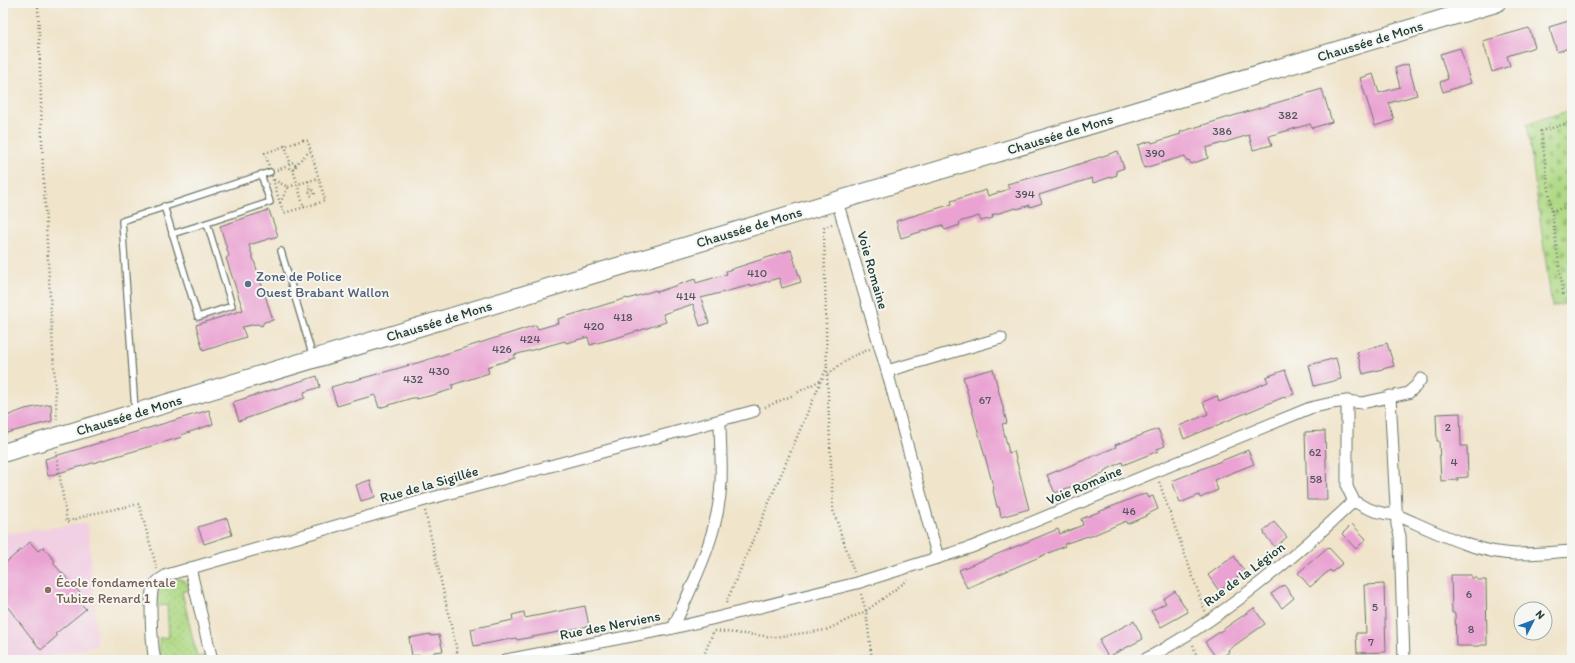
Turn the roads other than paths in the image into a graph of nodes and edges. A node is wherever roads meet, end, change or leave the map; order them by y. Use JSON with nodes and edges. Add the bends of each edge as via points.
{"nodes":[{"id":1,"x":1496,"y":3,"type":"edge"},
{"id":2,"x":270,"y":172,"type":"road end"},
{"id":3,"x":261,"y":174,"type":"junction"},
{"id":4,"x":837,"y":201,"type":"junction"},
{"id":5,"x":164,"y":206,"type":"junction"},
{"id":6,"x":207,"y":223,"type":"junction"},
{"id":7,"x":172,"y":234,"type":"junction"},
{"id":8,"x":281,"y":251,"type":"dead end"},
{"id":9,"x":1001,"y":338,"type":"dead end"},
{"id":10,"x":313,"y":359,"type":"junction"},
{"id":11,"x":887,"y":371,"type":"junction"},
{"id":12,"x":1421,"y":379,"type":"dead end"},
{"id":13,"x":1390,"y":396,"type":"junction"},
{"id":14,"x":1347,"y":401,"type":"junction"},
{"id":15,"x":754,"y":411,"type":"road end"},
{"id":16,"x":136,"y":414,"type":"junction"},
{"id":17,"x":720,"y":420,"type":"junction"},
{"id":18,"x":3,"y":453,"type":"edge"},
{"id":19,"x":1354,"y":501,"type":"junction"},
{"id":20,"x":1396,"y":515,"type":"junction"},
{"id":21,"x":1572,"y":551,"type":"edge"},
{"id":22,"x":938,"y":558,"type":"junction"},
{"id":23,"x":190,"y":568,"type":"junction"},
{"id":24,"x":674,"y":628,"type":"junction"},
{"id":25,"x":155,"y":660,"type":"edge"},
{"id":26,"x":212,"y":660,"type":"edge"},
{"id":27,"x":506,"y":660,"type":"edge"},
{"id":28,"x":1144,"y":660,"type":"edge"},
{"id":29,"x":1404,"y":660,"type":"edge"}],
"edges":[{"from":1,"to":4,"type":"main road","name":"Chaussée de Mons"},
{"from":2,"to":3,"type":"lane"},
{"from":3,"to":5,"type":"lane"},
{"from":3,"to":6,"type":"lane","via":[[270,202]]},
{"from":4,"to":10,"type":"main road","name":"Chaussée de Mons"},
{"from":4,"to":11,"type":"street","name":"Voie Romaine"},
{"from":5,"to":7,"type":"lane"},
{"from":5,"to":16,"type":"lane","via":[[122,221]]},
{"from":6,"to":7,"type":"lane"},
{"from":6,"to":7,"type":"lane","via":[[232,306],[198,317]]},
{"from":8,"to":10,"type":"lane"},
{"from":9,"to":11,"type":"street"},
{"from":10,"to":16,"type":"main road","name":"Chaussée de Mons"},
{"from":11,"to":22,"type":"street","name":"Voie Romaine"},
{"from":12,"to":13,"type":"street","name":"Voie Romaine","via":[[1408,393]]},
{"from":13,"to":14,"type":"street","name":"Voie Romaine","via":[[1362,403]]},
{"from":13,"to":20,"type":"street"},
{"from":14,"to":19,"type":"street","via":[[1346,486]]},
{"from":14,"to":22,"type":"street","name":"Voie Romaine","via":[[1310,408],[972,547]]},
{"from":15,"to":17,"type":"street","name":"Rue de la Sigillée"},
{"from":16,"to":18,"type":"main road","name":"Chaussée de Mons"},
{"from":17,"to":23,"type":"street","name":"Rue de la Sigillée","via":[[565,461]]},
{"from":17,"to":24,"type":"street","via":[[721,483],[716,520],[703,563]]},
{"from":19,"to":20,"type":"street","via":[[1365,508]]},
{"from":19,"to":28,"type":"street","name":"Rue de la Légion","via":[[1279,569],[1209,621]]},
{"from":20,"to":21,"type":"street","via":[[1454,540],[1495,551],[1516,554]]},
{"from":20,"to":29,"type":"street","via":[[1400,543]]},
{"from":22,"to":24,"type":"street","name":"Rue des Nerviens","via":[[857,583]]},
{"from":23,"to":25,"type":"street","name":"Rue de la Sigillée","via":[[161,578],[153,588],[151,599]]},
{"from":23,"to":26,"type":"street"},
{"from":24,"to":27,"type":"street","name":"Rue des Nerviens"}]}
